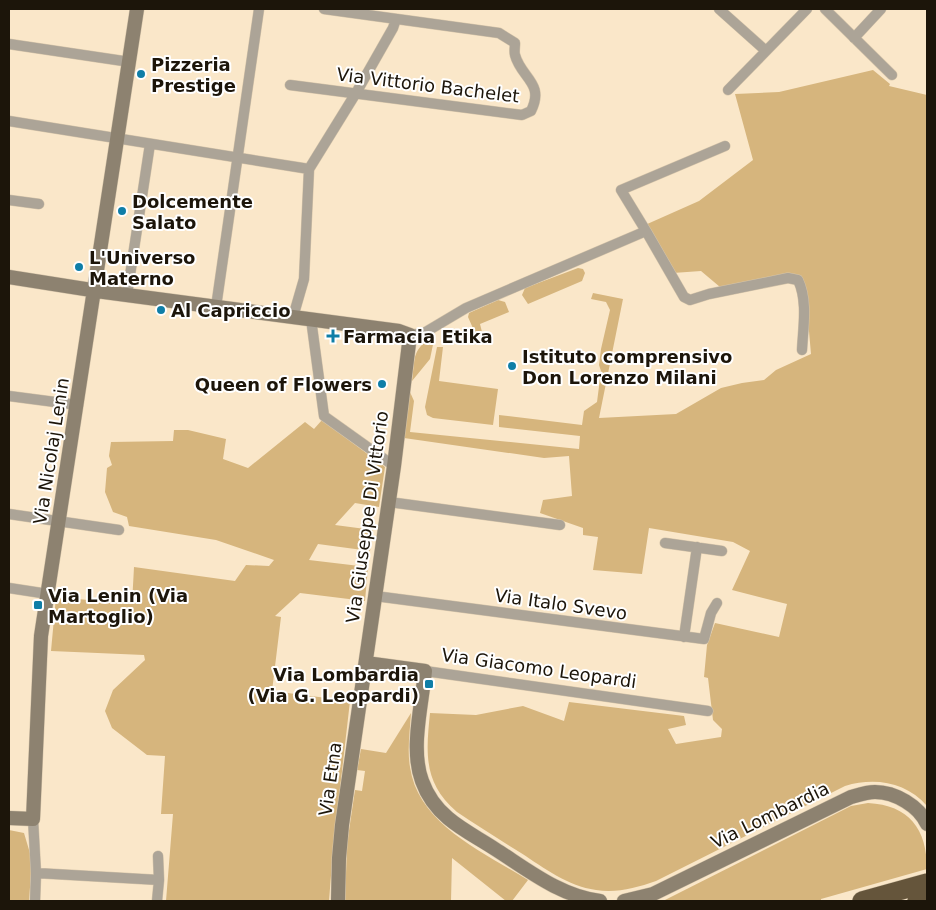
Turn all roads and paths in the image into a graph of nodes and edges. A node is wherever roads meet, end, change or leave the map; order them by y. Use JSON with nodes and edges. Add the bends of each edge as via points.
{"nodes":[{"id":1,"x":137,"y":9,"type":"edge"},
{"id":2,"x":259,"y":9,"type":"edge"},
{"id":3,"x":324,"y":9,"type":"edge"},
{"id":4,"x":719,"y":9,"type":"edge"},
{"id":5,"x":807,"y":9,"type":"edge"},
{"id":6,"x":825,"y":9,"type":"edge"},
{"id":7,"x":881,"y":9,"type":"edge"},
{"id":8,"x":356,"y":11,"type":"edge"},
{"id":9,"x":396,"y":19,"type":"junction"},
{"id":10,"x":854,"y":38,"type":"junction"},
{"id":11,"x":9,"y":44,"type":"edge"},
{"id":12,"x":766,"y":51,"type":"junction"},
{"id":13,"x":130,"y":62,"type":"junction"},
{"id":14,"x":892,"y":74,"type":"dead end"},
{"id":15,"x":290,"y":85,"type":"dead end"},
{"id":16,"x":728,"y":90,"type":"dead end"},
{"id":17,"x":356,"y":94,"type":"junction"},
{"id":18,"x":9,"y":121,"type":"edge"},
{"id":19,"x":118,"y":139,"type":"junction"},
{"id":20,"x":150,"y":144,"type":"junction"},
{"id":21,"x":725,"y":146,"type":"dead end"},
{"id":22,"x":238,"y":158,"type":"junction"},
{"id":23,"x":309,"y":169,"type":"junction"},
{"id":24,"x":9,"y":200,"type":"edge"},
{"id":25,"x":39,"y":204,"type":"dead end"},
{"id":26,"x":646,"y":231,"type":"junction"},
{"id":27,"x":9,"y":277,"type":"edge"},
{"id":28,"x":95,"y":290,"type":"junction"},
{"id":29,"x":127,"y":295,"type":"junction"},
{"id":30,"x":216,"y":307,"type":"junction"},
{"id":31,"x":293,"y":317,"type":"junction"},
{"id":32,"x":311,"y":319,"type":"junction"},
{"id":33,"x":410,"y":335,"type":"junction"},
{"id":34,"x":802,"y":350,"type":"dead end"},
{"id":35,"x":9,"y":396,"type":"edge"},
{"id":36,"x":78,"y":405,"type":"junction"},
{"id":37,"x":394,"y":466,"type":"junction"},
{"id":38,"x":389,"y":502,"type":"junction"},
{"id":39,"x":9,"y":514,"type":"edge"},
{"id":40,"x":58,"y":521,"type":"junction"},
{"id":41,"x":560,"y":526,"type":"dead end"},
{"id":42,"x":119,"y":530,"type":"dead end"},
{"id":43,"x":665,"y":543,"type":"dead end"},
{"id":44,"x":697,"y":547,"type":"junction"},
{"id":45,"x":722,"y":551,"type":"dead end"},
{"id":46,"x":9,"y":588,"type":"edge"},
{"id":47,"x":48,"y":594,"type":"junction"},
{"id":48,"x":375,"y":596,"type":"junction"},
{"id":49,"x":717,"y":603,"type":"dead end"},
{"id":50,"x":684,"y":636,"type":"junction"},
{"id":51,"x":366,"y":663,"type":"junction"},
{"id":52,"x":425,"y":671,"type":"junction"},
{"id":53,"x":708,"y":711,"type":"dead end"},
{"id":54,"x":9,"y":818,"type":"edge"},
{"id":55,"x":34,"y":819,"type":"junction"},
{"id":56,"x":927,"y":824,"type":"edge"},
{"id":57,"x":158,"y":856,"type":"dead end"},
{"id":58,"x":36,"y":874,"type":"junction"},
{"id":59,"x":159,"y":880,"type":"junction"},
{"id":60,"x":927,"y":882,"type":"edge"},
{"id":61,"x":927,"y":898,"type":"edge"},
{"id":62,"x":35,"y":901,"type":"edge"},
{"id":63,"x":157,"y":901,"type":"edge"},
{"id":64,"x":338,"y":901,"type":"edge"},
{"id":65,"x":600,"y":901,"type":"edge"},
{"id":66,"x":624,"y":901,"type":"edge"},
{"id":67,"x":862,"y":901,"type":"edge"},
{"id":68,"x":917,"y":901,"type":"edge"}],
"edges":[{"from":1,"to":13,"type":"street","name":"Via Nicolaj Lenin"},
{"from":2,"to":22,"type":"street"},
{"from":3,"to":8,"type":"street"},
{"from":4,"to":12,"type":"street"},
{"from":5,"to":12,"type":"street"},
{"from":6,"to":10,"type":"street"},
{"from":7,"to":10,"type":"street"},
{"from":8,"to":9,"type":"street"},
{"from":9,"to":17,"type":"street"},
{"from":9,"to":17,"type":"street","name":"Via Vittorio Bachelet","via":[[499,33],[515,43],[515,56],[536,91],[531,111],[522,115]]},
{"from":10,"to":14,"type":"street"},
{"from":11,"to":13,"type":"street"},
{"from":12,"to":16,"type":"street"},
{"from":13,"to":19,"type":"street","name":"Via Nicolaj Lenin"},
{"from":15,"to":17,"type":"street","name":"Via Vittorio Bachelet"},
{"from":17,"to":23,"type":"street"},
{"from":18,"to":19,"type":"street"},
{"from":19,"to":20,"type":"street"},
{"from":19,"to":28,"type":"street","name":"Via Nicolaj Lenin"},
{"from":20,"to":22,"type":"street"},
{"from":20,"to":29,"type":"street"},
{"from":21,"to":26,"type":"street","via":[[621,190]]},
{"from":22,"to":23,"type":"street"},
{"from":22,"to":30,"type":"street"},
{"from":23,"to":31,"type":"street","via":[[304,279]]},
{"from":24,"to":25,"type":"street"},
{"from":26,"to":33,"type":"street","via":[[466,308],[424,333]]},
{"from":26,"to":34,"type":"street","via":[[684,297],[690,300],[788,278],[798,280],[804,306]]},
{"from":27,"to":28,"type":"street"},
{"from":28,"to":29,"type":"street"},
{"from":28,"to":36,"type":"street","name":"Via Nicolaj Lenin"},
{"from":29,"to":30,"type":"street"},
{"from":30,"to":31,"type":"street"},
{"from":31,"to":32,"type":"street"},
{"from":32,"to":33,"type":"street"},
{"from":32,"to":37,"type":"street","via":[[324,416]]},
{"from":33,"to":37,"type":"street","name":"Via Giuseppe Di Vittorio"},
{"from":35,"to":36,"type":"street"},
{"from":36,"to":40,"type":"street","name":"Via Nicolaj Lenin"},
{"from":37,"to":38,"type":"street","name":"Via Giuseppe Di Vittorio"},
{"from":38,"to":41,"type":"street"},
{"from":38,"to":48,"type":"street","name":"Via Giuseppe Di Vittorio"},
{"from":39,"to":40,"type":"street"},
{"from":40,"to":42,"type":"street"},
{"from":40,"to":47,"type":"street","name":"Via Nicolaj Lenin"},
{"from":43,"to":44,"type":"street"},
{"from":44,"to":45,"type":"street"},
{"from":44,"to":50,"type":"street"},
{"from":46,"to":47,"type":"street"},
{"from":47,"to":55,"type":"street","name":"Via Nicolaj Lenin","via":[[41,636]]},
{"from":48,"to":50,"type":"street","name":"Via Italo Svevo"},
{"from":48,"to":51,"type":"street","name":"Via Giuseppe Di Vittorio"},
{"from":49,"to":50,"type":"street","name":"Via Italo Svevo","via":[[704,639]]},
{"from":51,"to":52,"type":"street","name":"Via Giacomo Leopardi"},
{"from":51,"to":64,"type":"street","name":"Via Etna","via":[[342,825]]},
{"from":52,"to":53,"type":"street","name":"Via Giacomo Leopardi"},
{"from":52,"to":65,"type":"street","via":[[417,746],[419,769],[431,799],[459,826],[547,882],[578,897]]},
{"from":54,"to":55,"type":"street"},
{"from":55,"to":58,"type":"street","name":"Via Nicolaj Lenin"},
{"from":56,"to":66,"type":"street","name":"Via Lombardia","via":[[910,804],[895,796],[875,792],[851,796],[653,894]]},
{"from":57,"to":59,"type":"street"},
{"from":58,"to":59,"type":"street"},
{"from":58,"to":62,"type":"street","name":"Via Nicolaj Lenin"},
{"from":59,"to":63,"type":"street"},
{"from":60,"to":67,"type":"highway"},
{"from":61,"to":68,"type":"highway"}]}
